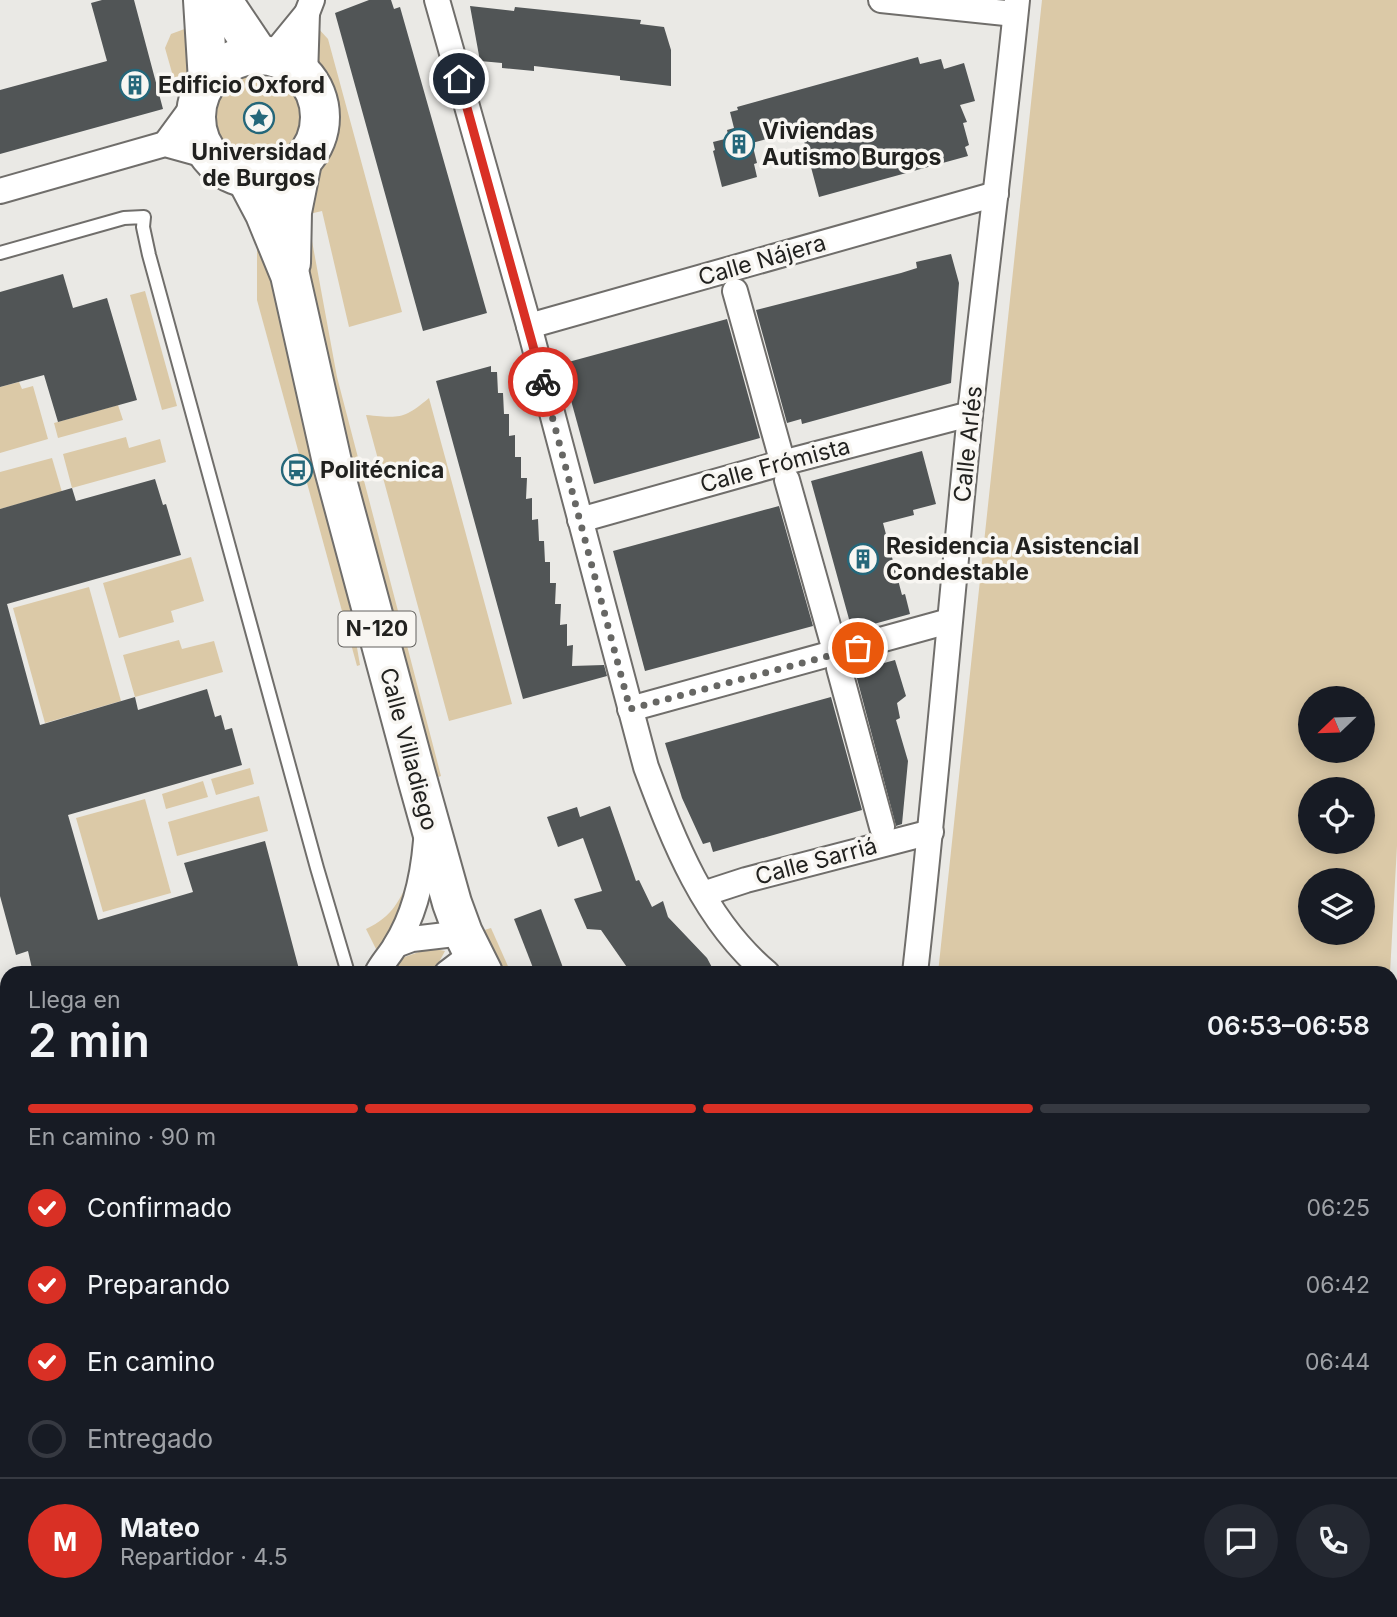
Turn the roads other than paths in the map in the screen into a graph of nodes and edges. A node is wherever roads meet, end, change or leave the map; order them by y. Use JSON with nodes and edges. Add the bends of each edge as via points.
{"nodes":[{"id":1,"x":203,"y":0,"type":"edge"},
{"id":2,"x":222,"y":0,"type":"edge"},
{"id":3,"x":437,"y":0,"type":"edge"},
{"id":4,"x":881,"y":0,"type":"edge"},
{"id":5,"x":309,"y":6,"type":"edge"},
{"id":6,"x":1016,"y":7,"type":"edge"},
{"id":7,"x":265,"y":56,"type":"junction"},
{"id":8,"x":305,"y":77,"type":"junction"},
{"id":9,"x":204,"y":88,"type":"junction"},
{"id":10,"x":164,"y":144,"type":"junction"},
{"id":11,"x":212,"y":157,"type":"junction"},
{"id":12,"x":302,"y":162,"type":"junction"},
{"id":13,"x":246,"y":178,"type":"junction"},
{"id":14,"x":0,"y":191,"type":"edge"},
{"id":15,"x":996,"y":194,"type":"junction"},
{"id":16,"x":0,"y":253,"type":"edge"},
{"id":17,"x":290,"y":275,"type":"junction"},
{"id":18,"x":734,"y":291,"type":"dead end"},
{"id":19,"x":529,"y":326,"type":"junction"},
{"id":20,"x":971,"y":414,"type":"junction"},
{"id":21,"x":779,"y":453,"type":"dead end"},
{"id":22,"x":788,"y":480,"type":"dead end"},
{"id":23,"x":580,"y":520,"type":"junction"},
{"id":24,"x":949,"y":621,"type":"junction"},
{"id":25,"x":832,"y":640,"type":"dead end"},
{"id":26,"x":839,"y":668,"type":"dead end"},
{"id":27,"x":630,"y":709,"type":"junction"},
{"id":28,"x":429,"y":819,"type":"junction"},
{"id":29,"x":882,"y":827,"type":"dead end"},
{"id":30,"x":931,"y":831,"type":"junction"},
{"id":31,"x":703,"y":894,"type":"junction"},
{"id":32,"x":396,"y":945,"type":"junction"},
{"id":33,"x":466,"y":958,"type":"edge"},
{"id":34,"x":346,"y":966,"type":"edge"},
{"id":35,"x":382,"y":966,"type":"edge"},
{"id":36,"x":759,"y":966,"type":"edge"},
{"id":37,"x":916,"y":966,"type":"edge"}],
"edges":[{"from":1,"to":9,"type":"highway"},
{"from":2,"to":7,"type":"highway"},
{"from":3,"to":19,"type":"street"},
{"from":4,"to":6,"type":"street"},
{"from":5,"to":7,"type":"street"},
{"from":5,"to":8,"type":"street"},
{"from":6,"to":15,"type":"street","name":"Calle Arlés"},
{"from":7,"to":8,"type":"highway","via":[[290,64]]},
{"from":7,"to":9,"type":"highway","via":[[233,61]]},
{"from":8,"to":12,"type":"highway","via":[[316,94],[320,113],[316,139]]},
{"from":9,"to":10,"type":"street"},
{"from":9,"to":11,"type":"highway","via":[[196,116],[199,134]]},
{"from":10,"to":11,"type":"street"},
{"from":10,"to":14,"type":"street"},
{"from":11,"to":13,"type":"highway"},
{"from":12,"to":13,"type":"highway","via":[[265,179]]},
{"from":12,"to":17,"type":"highway","name":"Calle Villadiego","via":[[292,212]]},
{"from":13,"to":17,"type":"highway","name":"Calle Villadiego"},
{"from":15,"to":19,"type":"street","name":"Calle Nájera"},
{"from":15,"to":20,"type":"street","name":"Calle Arlés"},
{"from":16,"to":34,"type":"lane","via":[[124,218],[144,217],[149,255]]},
{"from":17,"to":28,"type":"highway","name":"Calle Villadiego","number":"N-120","via":[[332,462]]},
{"from":18,"to":21,"type":"street"},
{"from":19,"to":23,"type":"street"},
{"from":20,"to":23,"type":"street","name":"Calle Frómista"},
{"from":20,"to":24,"type":"street","name":"Calle Arlés"},
{"from":22,"to":25,"type":"street"},
{"from":23,"to":27,"type":"street"},
{"from":24,"to":27,"type":"street"},
{"from":24,"to":30,"type":"street","name":"Calle Arlés"},
{"from":26,"to":29,"type":"street"},
{"from":27,"to":31,"type":"street","via":[[668,828]]},
{"from":28,"to":32,"type":"street","via":[[424,870],[414,907]]},
{"from":28,"to":33,"type":"highway","name":"Calle Villadiego"},
{"from":30,"to":31,"type":"street","name":"Calle Sarriá"},
{"from":30,"to":37,"type":"street","name":"Calle Arlés"},
{"from":31,"to":36,"type":"street","via":[[729,934]]},
{"from":32,"to":33,"type":"street","via":[[412,939]]},
{"from":32,"to":35,"type":"street"}]}
